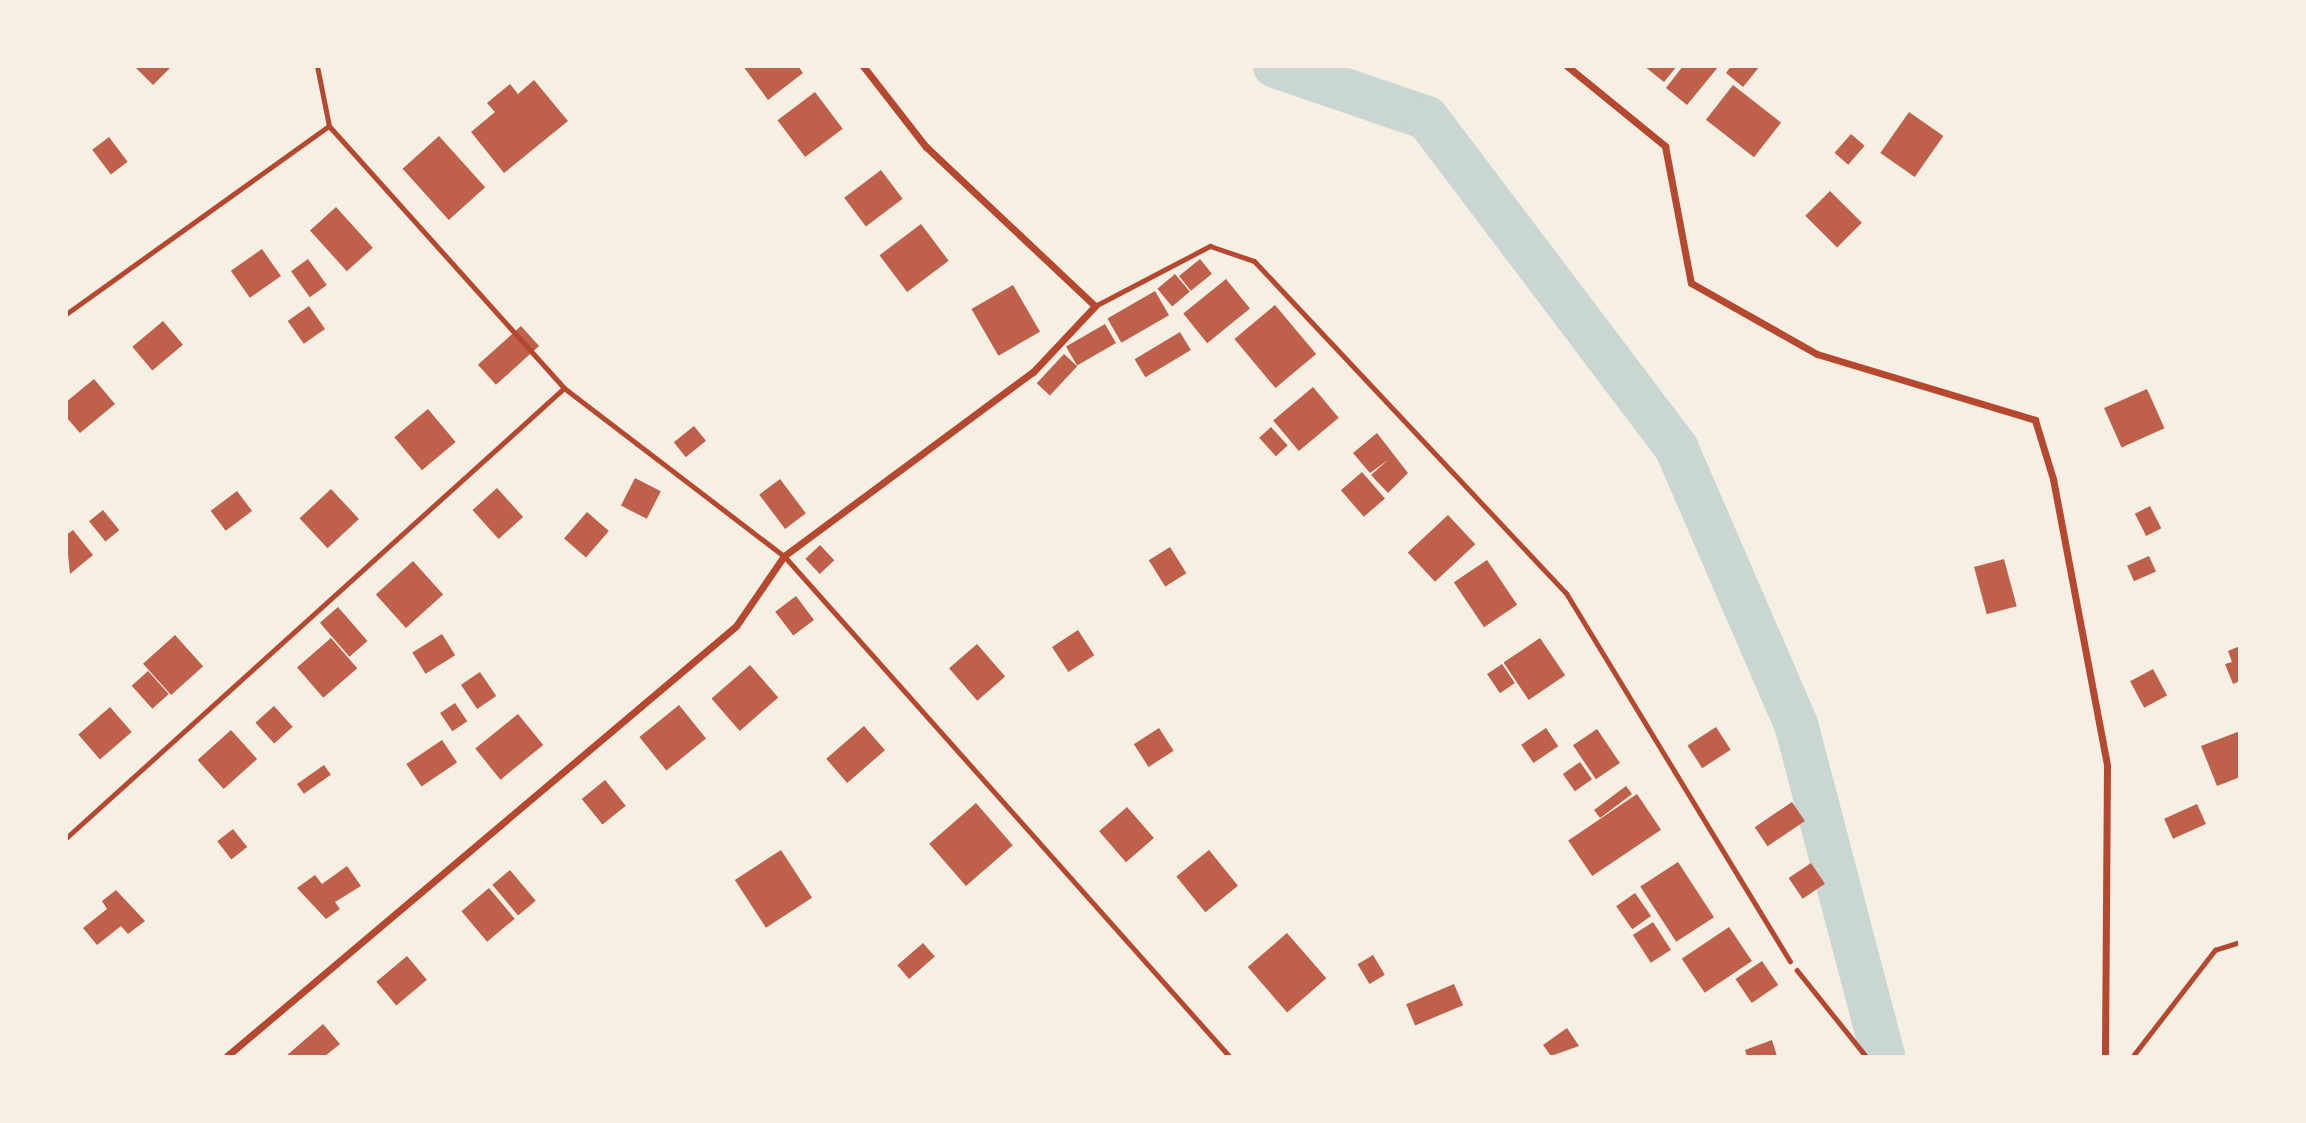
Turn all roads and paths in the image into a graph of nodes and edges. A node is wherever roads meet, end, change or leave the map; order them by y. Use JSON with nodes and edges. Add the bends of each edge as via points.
{"nodes":[{"id":1,"x":317,"y":66,"type":"edge"},
{"id":2,"x":863,"y":66,"type":"edge"},
{"id":3,"x":1567,"y":66,"type":"edge"},
{"id":4,"x":329,"y":126,"type":"junction"},
{"id":5,"x":1095,"y":306,"type":"junction"},
{"id":6,"x":66,"y":314,"type":"edge"},
{"id":7,"x":564,"y":388,"type":"junction"},
{"id":8,"x":784,"y":556,"type":"junction"},
{"id":9,"x":66,"y":838,"type":"edge"},
{"id":10,"x":2239,"y":942,"type":"edge"},
{"id":11,"x":1790,"y":961,"type":"joint"},
{"id":12,"x":227,"y":1056,"type":"edge"},
{"id":13,"x":1229,"y":1056,"type":"edge"},
{"id":14,"x":1866,"y":1056,"type":"edge"},
{"id":15,"x":2105,"y":1056,"type":"edge"},
{"id":16,"x":2133,"y":1056,"type":"edge"}],
"edges":[{"from":1,"to":4,"type":"lane"},
{"from":2,"to":5,"type":"street","via":[[926,148]]},
{"from":3,"to":15,"type":"street","via":[[1665,146],[1691,283],[1817,354],[2035,420],[2053,479],[2107,765]]},
{"from":4,"to":6,"type":"lane"},
{"from":4,"to":7,"type":"lane"},
{"from":5,"to":8,"type":"street","via":[[1033,372]]},
{"from":5,"to":11,"type":"lane","via":[[1210,246],[1254,261],[1566,593]]},
{"from":7,"to":8,"type":"lane"},
{"from":7,"to":9,"type":"lane"},
{"from":8,"to":12,"type":"street","via":[[736,625]]},
{"from":8,"to":13,"type":"lane"},
{"from":10,"to":16,"type":"path","via":[[2215,950]]},
{"from":11,"to":14,"type":"path"}]}
